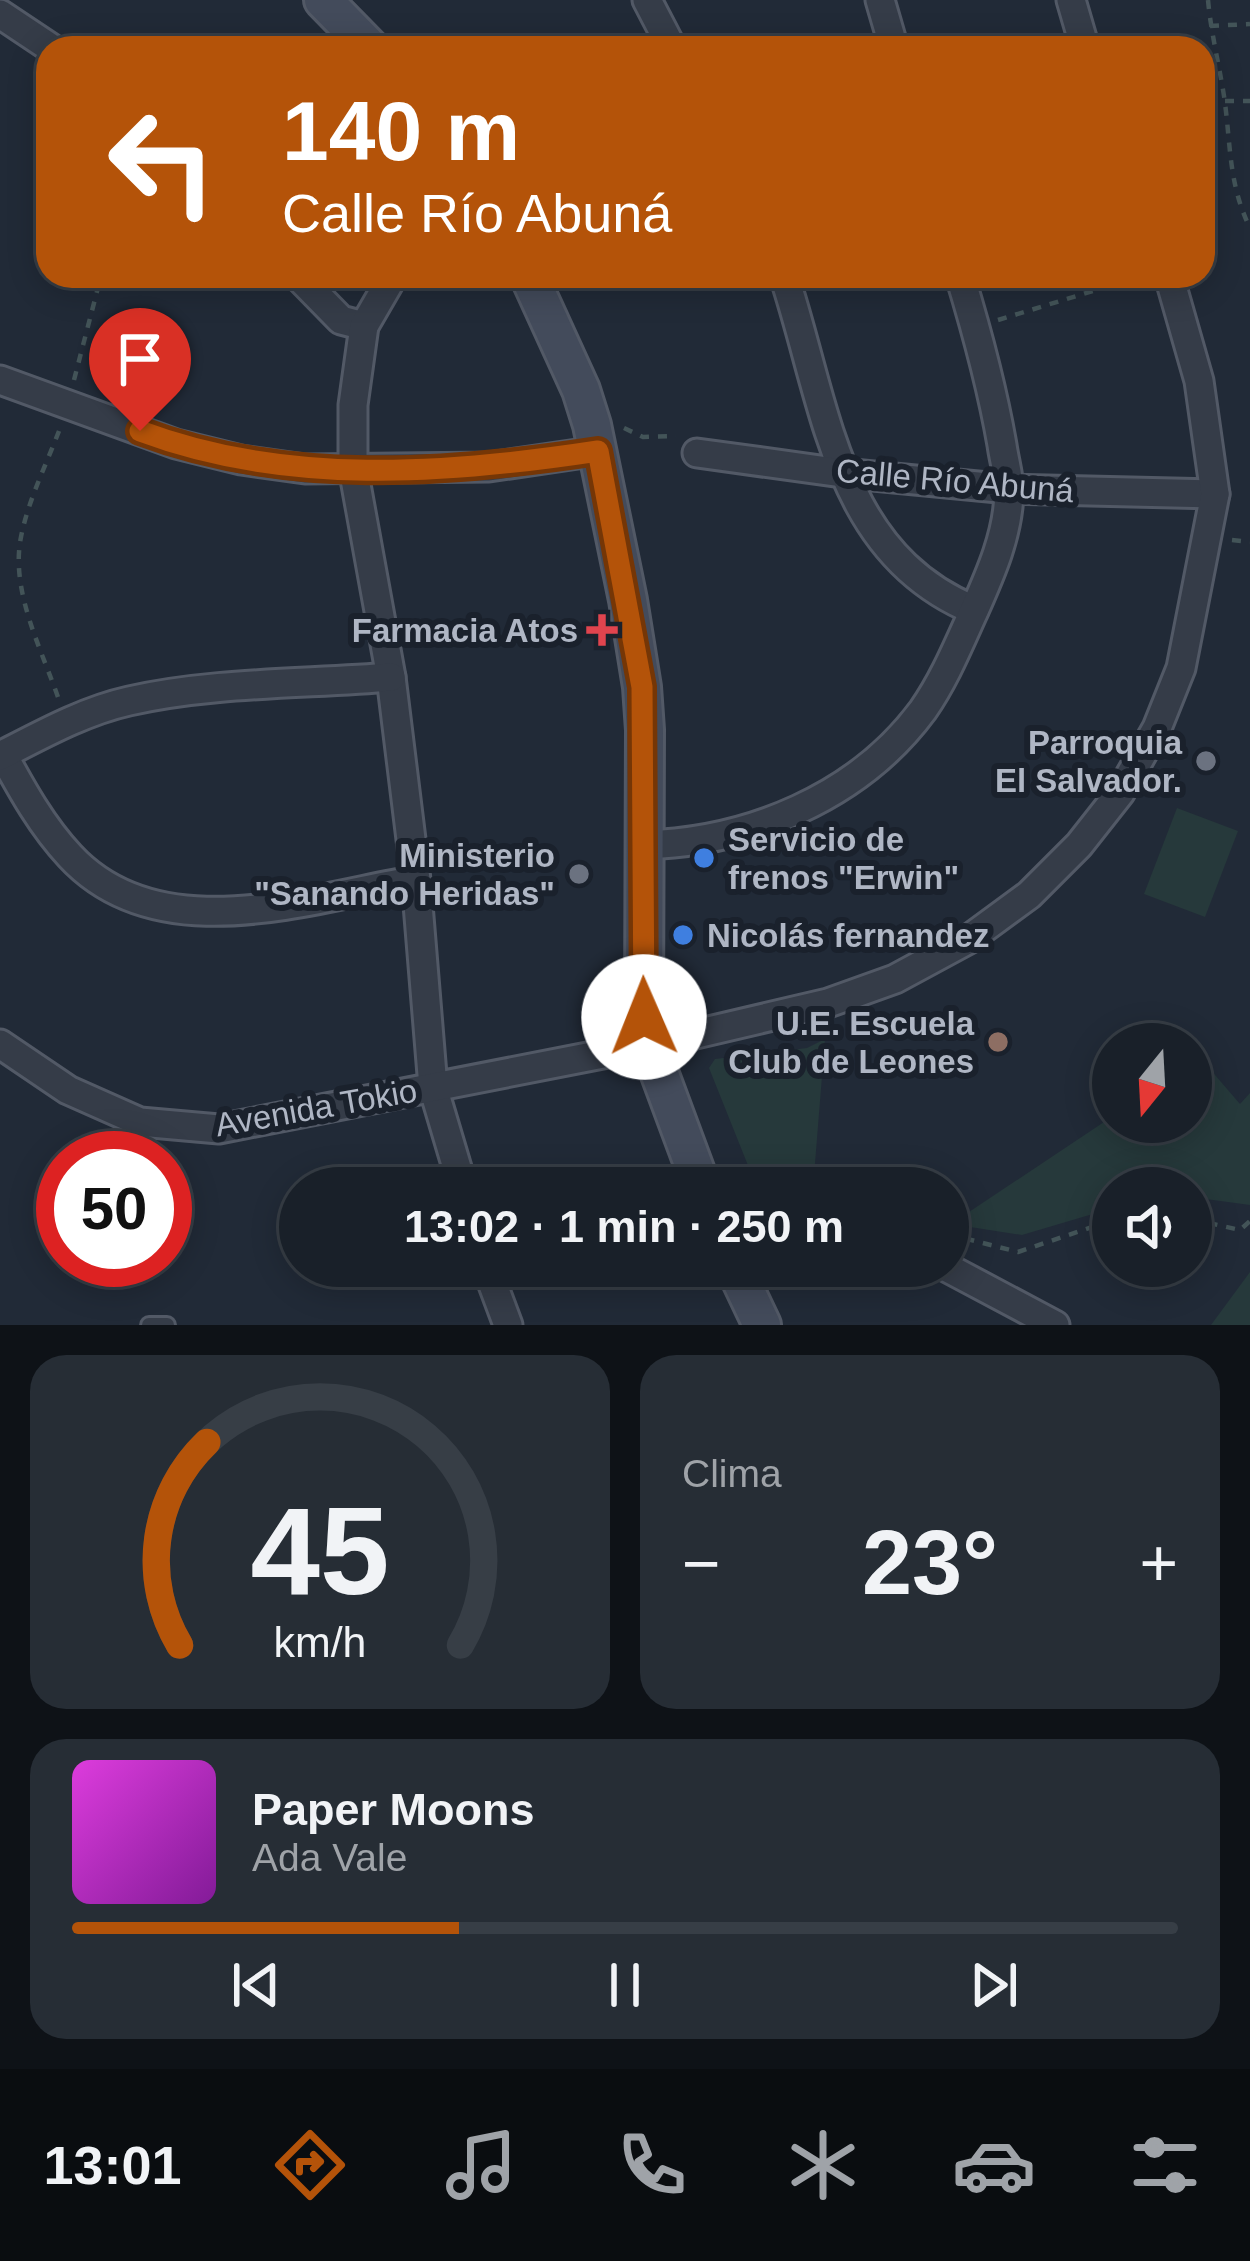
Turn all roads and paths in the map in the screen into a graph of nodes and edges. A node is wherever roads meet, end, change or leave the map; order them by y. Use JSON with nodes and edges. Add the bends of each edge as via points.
{"nodes":[{"id":1,"x":323,"y":0,"type":"edge"},
{"id":2,"x":646,"y":0,"type":"edge"},
{"id":3,"x":880,"y":0,"type":"edge"},
{"id":4,"x":1071,"y":0,"type":"edge"},
{"id":5,"x":1208,"y":0,"type":"edge"},
{"id":6,"x":0,"y":14,"type":"edge"},
{"id":7,"x":1250,"y":24,"type":"edge"},
{"id":8,"x":1210,"y":26,"type":"junction"},
{"id":9,"x":358,"y":36,"type":"edge"},
{"id":10,"x":666,"y":36,"type":"edge"},
{"id":11,"x":890,"y":36,"type":"edge"},
{"id":12,"x":1082,"y":36,"type":"edge"},
{"id":13,"x":1212,"y":36,"type":"edge"},
{"id":14,"x":36,"y":38,"type":"edge"},
{"id":15,"x":1215,"y":51,"type":"edge"},
{"id":16,"x":1225,"y":100,"type":"junction"},
{"id":17,"x":1250,"y":101,"type":"edge"},
{"id":18,"x":1250,"y":207,"type":"edge"},
{"id":19,"x":1240,"y":208,"type":"junction"},
{"id":20,"x":1250,"y":228,"type":"edge"},
{"id":21,"x":98,"y":288,"type":"edge"},
{"id":22,"x":310,"y":288,"type":"edge"},
{"id":23,"x":386,"y":288,"type":"edge"},
{"id":24,"x":534,"y":288,"type":"edge"},
{"id":25,"x":788,"y":288,"type":"edge"},
{"id":26,"x":964,"y":288,"type":"edge"},
{"id":27,"x":1103,"y":288,"type":"edge"},
{"id":28,"x":1172,"y":288,"type":"edge"},
{"id":29,"x":364,"y":326,"type":"junction"},
{"id":30,"x":975,"y":327,"type":"junction"},
{"id":31,"x":0,"y":380,"type":"edge"},
{"id":32,"x":68,"y":404,"type":"junction"},
{"id":33,"x":671,"y":436,"type":"dead end"},
{"id":34,"x":611,"y":440,"type":"junction"},
{"id":35,"x":697,"y":453,"type":"dead end"},
{"id":36,"x":353,"y":468,"type":"junction"},
{"id":37,"x":842,"y":473,"type":"junction"},
{"id":38,"x":1009,"y":489,"type":"junction"},
{"id":39,"x":1215,"y":494,"type":"junction"},
{"id":40,"x":974,"y":610,"type":"junction"},
{"id":41,"x":392,"y":677,"type":"junction"},
{"id":42,"x":67,"y":722,"type":"junction"},
{"id":43,"x":2,"y":756,"type":"edge"},
{"id":44,"x":643,"y":844,"type":"junction"},
{"id":45,"x":416,"y":880,"type":"junction"},
{"id":46,"x":0,"y":1044,"type":"edge"},
{"id":47,"x":649,"y":1045,"type":"junction"},
{"id":48,"x":433,"y":1087,"type":"junction"},
{"id":49,"x":457,"y":1167,"type":"edge"},
{"id":50,"x":694,"y":1167,"type":"edge"},
{"id":51,"x":1250,"y":1221,"type":"edge"},
{"id":52,"x":1212,"y":1224,"type":"edge"},
{"id":53,"x":1092,"y":1227,"type":"edge"},
{"id":54,"x":969,"y":1239,"type":"edge"},
{"id":55,"x":969,"y":1279,"type":"edge"},
{"id":56,"x":494,"y":1287,"type":"edge"},
{"id":57,"x":744,"y":1287,"type":"edge"},
{"id":58,"x":149,"y":1325,"type":"edge"},
{"id":59,"x":166,"y":1325,"type":"edge"},
{"id":60,"x":508,"y":1325,"type":"edge"},
{"id":61,"x":762,"y":1325,"type":"edge"},
{"id":62,"x":1055,"y":1325,"type":"edge"}],
"edges":[{"from":1,"to":9,"type":"main road"},
{"from":2,"to":10,"type":"street"},
{"from":3,"to":11,"type":"street"},
{"from":4,"to":12,"type":"street"},
{"from":5,"to":8,"type":"path"},
{"from":6,"to":14,"type":"street"},
{"from":7,"to":8,"type":"path"},
{"from":8,"to":13,"type":"path"},
{"from":15,"to":16,"type":"path"},
{"from":16,"to":17,"type":"path"},
{"from":16,"to":19,"type":"path"},
{"from":18,"to":19,"type":"path"},
{"from":19,"to":20,"type":"path"},
{"from":21,"to":32,"type":"path"},
{"from":22,"to":29,"type":"street","via":[[341,320]]},
{"from":23,"to":29,"type":"street"},
{"from":24,"to":34,"type":"main road"},
{"from":25,"to":37,"type":"street"},
{"from":26,"to":30,"type":"street"},
{"from":27,"to":30,"type":"path"},
{"from":28,"to":39,"type":"street","name":"Avenida Tokio","via":[[1199,381]]},
{"from":29,"to":36,"type":"street"},
{"from":30,"to":38,"type":"street"},
{"from":31,"to":32,"type":"street"},
{"from":32,"to":36,"type":"street","via":[[241,460]]},
{"from":32,"to":42,"type":"path","via":[[21,537],[19,572]]},
{"from":33,"to":34,"type":"path"},
{"from":34,"to":36,"type":"street","via":[[489,467]]},
{"from":34,"to":44,"type":"main road","via":[[642,687]]},
{"from":35,"to":37,"type":"street","name":"Calle Río Abuná"},
{"from":36,"to":41,"type":"street"},
{"from":37,"to":38,"type":"street","name":"Calle Río Abuná"},
{"from":37,"to":40,"type":"street","via":[[874,533],[908,573]]},
{"from":38,"to":39,"type":"street","name":"Calle Río Abuná"},
{"from":38,"to":40,"type":"street","via":[[992,573]]},
{"from":39,"to":47,"type":"street","name":"Avenida Tokio","via":[[1181,668],[1157,728],[1120,793],[1028,895],[969,940],[895,979],[828,1004]]},
{"from":40,"to":44,"type":"street","via":[[921,712],[831,792],[759,827]]},
{"from":41,"to":42,"type":"street","via":[[192,692],[128,701]]},
{"from":41,"to":45,"type":"street"},
{"from":42,"to":43,"type":"street"},
{"from":43,"to":45,"type":"street","via":[[71,857],[99,881],[154,905],[234,911]]},
{"from":44,"to":47,"type":"main road"},
{"from":45,"to":48,"type":"street"},
{"from":46,"to":48,"type":"street","name":"Avenida Tokio","via":[[68,1090],[140,1123],[219,1129]]},
{"from":47,"to":48,"type":"street","name":"Avenida Tokio"},
{"from":47,"to":50,"type":"main road"},
{"from":48,"to":49,"type":"street"},
{"from":51,"to":52,"type":"path","via":[[1240,1230]]},
{"from":53,"to":54,"type":"path","via":[[1018,1252]]},
{"from":55,"to":62,"type":"street"},
{"from":56,"to":60,"type":"street"},
{"from":57,"to":61,"type":"main road"},
{"from":58,"to":59,"type":"lane"}]}
